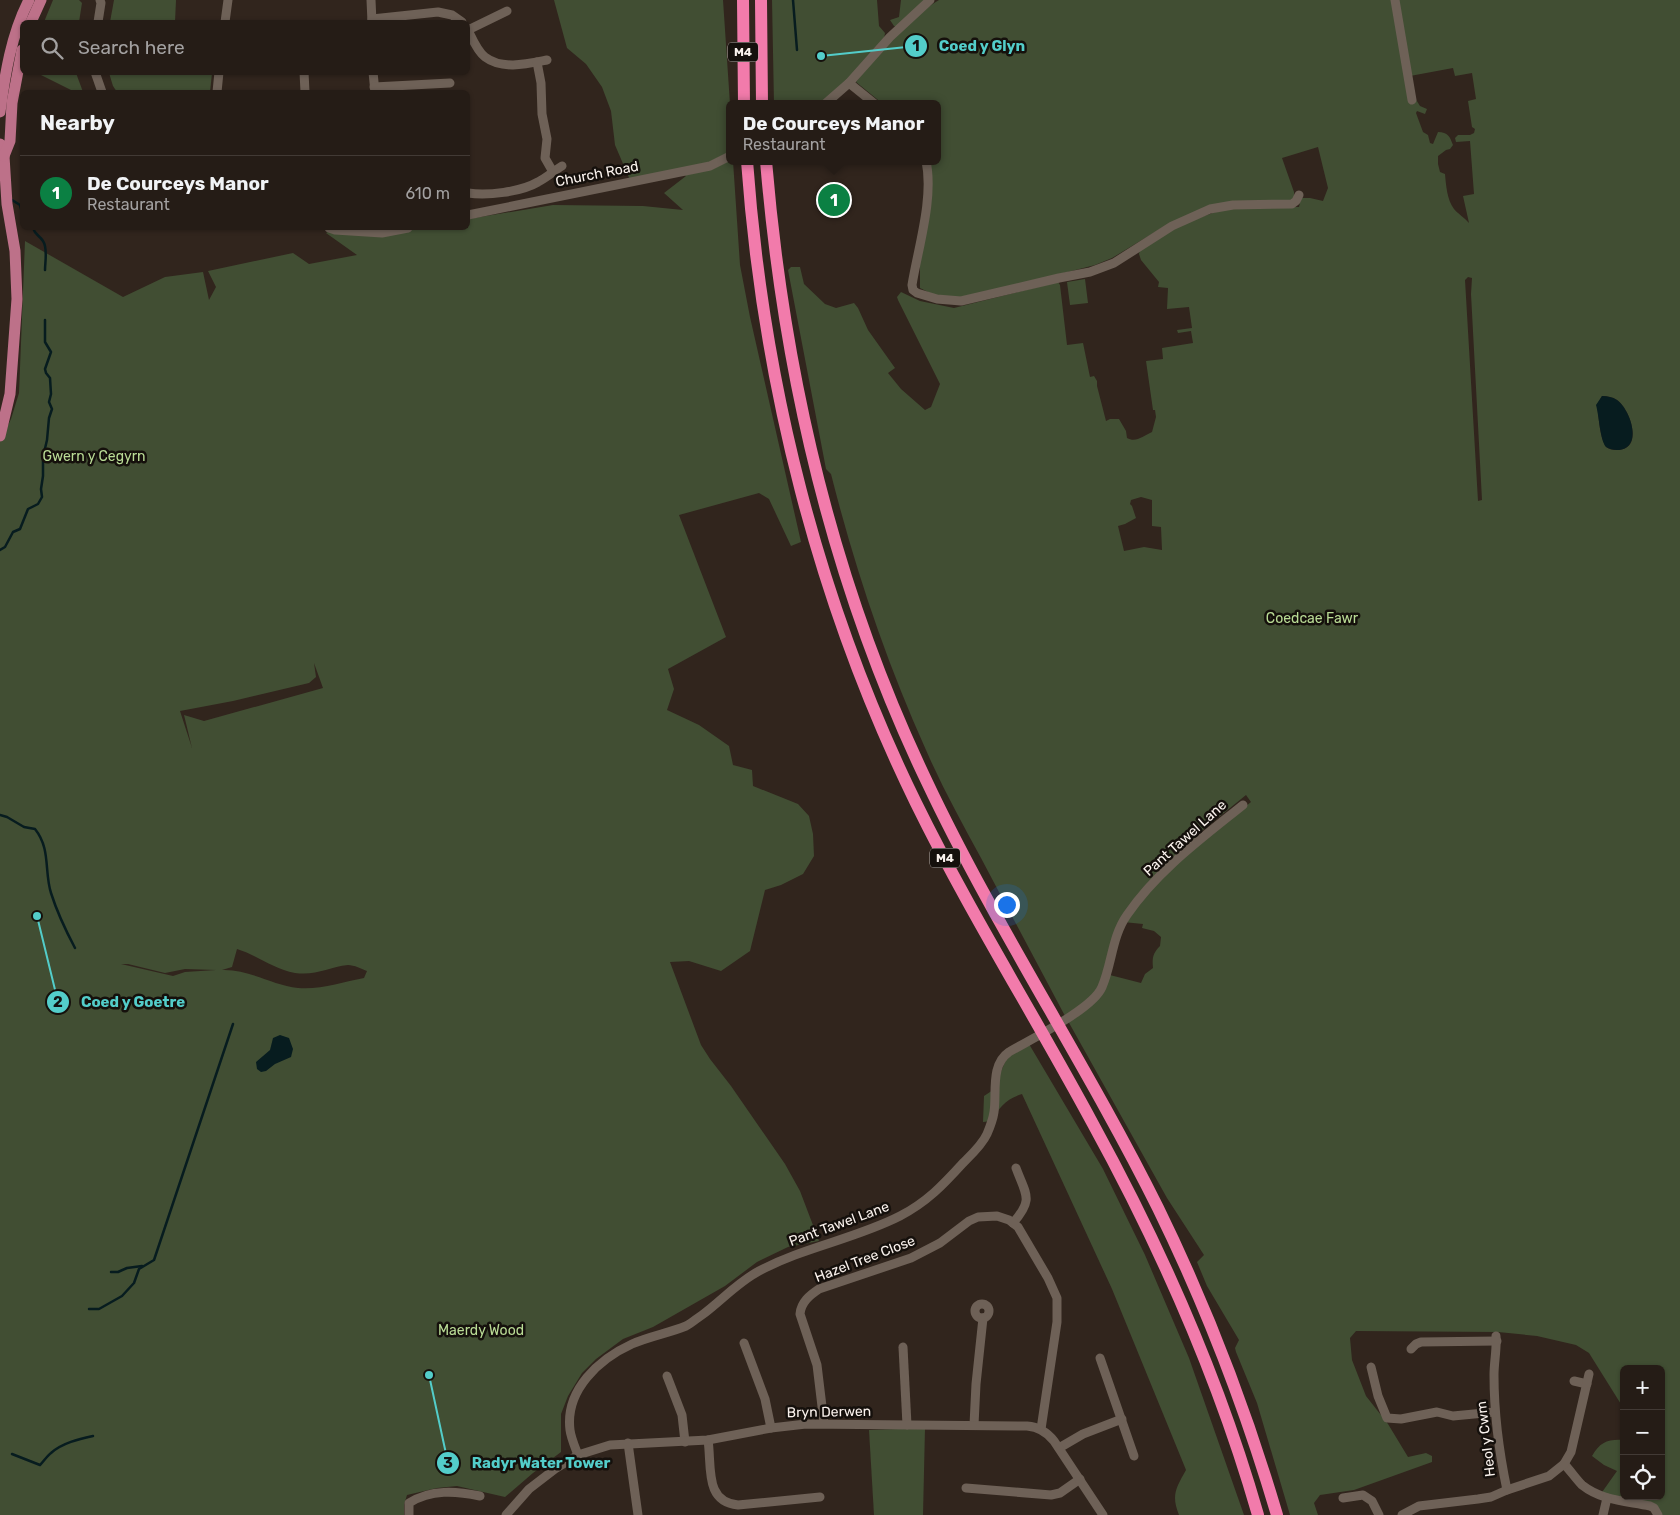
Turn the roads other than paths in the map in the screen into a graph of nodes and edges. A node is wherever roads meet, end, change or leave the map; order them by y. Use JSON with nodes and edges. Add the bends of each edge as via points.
{"nodes":[{"id":1,"x":28,"y":0,"type":"edge"},
{"id":2,"x":41,"y":0,"type":"edge"},
{"id":3,"x":100,"y":0,"type":"edge"},
{"id":4,"x":228,"y":0,"type":"edge"},
{"id":5,"x":371,"y":0,"type":"edge"},
{"id":6,"x":742,"y":0,"type":"edge"},
{"id":7,"x":761,"y":0,"type":"edge"},
{"id":8,"x":930,"y":0,"type":"edge"},
{"id":9,"x":1395,"y":0,"type":"edge"},
{"id":10,"x":507,"y":11,"type":"dead end"},
{"id":11,"x":20,"y":20,"type":"edge"},
{"id":12,"x":32,"y":20,"type":"edge"},
{"id":13,"x":98,"y":20,"type":"edge"},
{"id":14,"x":225,"y":20,"type":"edge"},
{"id":15,"x":372,"y":20,"type":"edge"},
{"id":16,"x":459,"y":20,"type":"edge"},
{"id":17,"x":20,"y":21,"type":"edge"},
{"id":18,"x":470,"y":29,"type":"edge"},
{"id":19,"x":470,"y":33,"type":"edge"},
{"id":20,"x":20,"y":54,"type":"edge"},
{"id":21,"x":96,"y":75,"type":"edge"},
{"id":22,"x":219,"y":75,"type":"edge"},
{"id":23,"x":304,"y":75,"type":"edge"},
{"id":24,"x":373,"y":75,"type":"edge"},
{"id":25,"x":6,"y":81,"type":"edge"},
{"id":26,"x":450,"y":82,"type":"dead end"},
{"id":27,"x":849,"y":83,"type":"junction"},
{"id":28,"x":435,"y":88,"type":"edge"},
{"id":29,"x":101,"y":90,"type":"edge"},
{"id":30,"x":217,"y":90,"type":"edge"},
{"id":31,"x":305,"y":90,"type":"edge"},
{"id":32,"x":375,"y":90,"type":"edge"},
{"id":33,"x":744,"y":100,"type":"edge"},
{"id":34,"x":762,"y":100,"type":"edge"},
{"id":35,"x":830,"y":100,"type":"edge"},
{"id":36,"x":870,"y":100,"type":"edge"},
{"id":37,"x":1412,"y":100,"type":"dead end"},
{"id":38,"x":0,"y":112,"type":"edge"},
{"id":39,"x":0,"y":144,"type":"edge"},
{"id":40,"x":4,"y":156,"type":"junction"},
{"id":41,"x":726,"y":158,"type":"edge"},
{"id":42,"x":747,"y":165,"type":"edge"},
{"id":43,"x":766,"y":165,"type":"edge"},
{"id":44,"x":927,"y":165,"type":"edge"},
{"id":45,"x":562,"y":166,"type":"dead end"},
{"id":46,"x":554,"y":172,"type":"junction"},
{"id":47,"x":470,"y":193,"type":"edge"},
{"id":48,"x":1299,"y":195,"type":"dead end"},
{"id":49,"x":470,"y":215,"type":"edge"},
{"id":50,"x":335,"y":230,"type":"edge"},
{"id":51,"x":398,"y":230,"type":"edge"},
{"id":52,"x":0,"y":436,"type":"edge"},
{"id":53,"x":1242,"y":805,"type":"dead end"},
{"id":54,"x":1016,"y":1168,"type":"dead end"},
{"id":55,"x":1013,"y":1223,"type":"junction"},
{"id":56,"x":984,"y":1318,"type":"dead end"},
{"id":57,"x":744,"y":1343,"type":"dead end"},
{"id":58,"x":903,"y":1347,"type":"dead end"},
{"id":59,"x":1411,"y":1349,"type":"dead end"},
{"id":60,"x":1100,"y":1358,"type":"dead end"},
{"id":61,"x":1371,"y":1367,"type":"dead end"},
{"id":62,"x":1589,"y":1374,"type":"dead end"},
{"id":63,"x":667,"y":1376,"type":"dead end"},
{"id":64,"x":1574,"y":1381,"type":"dead end"},
{"id":65,"x":1587,"y":1384,"type":"junction"},
{"id":66,"x":1495,"y":1412,"type":"junction"},
{"id":67,"x":1122,"y":1419,"type":"junction"},
{"id":68,"x":824,"y":1423,"type":"junction"},
{"id":69,"x":907,"y":1425,"type":"junction"},
{"id":70,"x":974,"y":1425,"type":"junction"},
{"id":71,"x":771,"y":1428,"type":"junction"},
{"id":72,"x":1041,"y":1429,"type":"junction"},
{"id":73,"x":708,"y":1440,"type":"junction"},
{"id":74,"x":685,"y":1442,"type":"junction"},
{"id":75,"x":628,"y":1443,"type":"junction"},
{"id":76,"x":1059,"y":1448,"type":"junction"},
{"id":77,"x":578,"y":1454,"type":"junction"},
{"id":78,"x":1134,"y":1456,"type":"dead end"},
{"id":79,"x":1564,"y":1464,"type":"junction"},
{"id":80,"x":1080,"y":1479,"type":"junction"},
{"id":81,"x":966,"y":1488,"type":"dead end"},
{"id":82,"x":1507,"y":1490,"type":"junction"},
{"id":83,"x":480,"y":1496,"type":"dead end"},
{"id":84,"x":820,"y":1497,"type":"dead end"},
{"id":85,"x":1344,"y":1498,"type":"dead end"},
{"id":86,"x":1607,"y":1498,"type":"junction"},
{"id":87,"x":409,"y":1515,"type":"edge"},
{"id":88,"x":506,"y":1515,"type":"edge"},
{"id":89,"x":638,"y":1515,"type":"edge"},
{"id":90,"x":1103,"y":1515,"type":"edge"},
{"id":91,"x":1258,"y":1515,"type":"edge"},
{"id":92,"x":1277,"y":1515,"type":"edge"},
{"id":93,"x":1379,"y":1515,"type":"edge"},
{"id":94,"x":1402,"y":1515,"type":"edge"},
{"id":95,"x":1603,"y":1515,"type":"edge"},
{"id":96,"x":1658,"y":1515,"type":"edge"}],
"edges":[{"from":1,"to":11,"type":"main road"},
{"from":2,"to":12,"type":"main road"},
{"from":3,"to":13,"type":"street"},
{"from":4,"to":14,"type":"street"},
{"from":5,"to":15,"type":"street"},
{"from":6,"to":33,"type":"highway","number":"M4"},
{"from":7,"to":34,"type":"highway","number":"M4"},
{"from":8,"to":27,"type":"street","via":[[890,36]]},
{"from":9,"to":37,"type":"street"},
{"from":10,"to":18,"type":"street"},
{"from":15,"to":16,"type":"street","via":[[438,12]]},
{"from":17,"to":25,"type":"main road","via":[[13,39]]},
{"from":19,"to":46,"type":"street","via":[[483,56],[496,63],[509,65],[542,61],[542,114],[547,139],[545,158]]},
{"from":20,"to":25,"type":"main road"},
{"from":21,"to":29,"type":"street"},
{"from":22,"to":30,"type":"street"},
{"from":23,"to":31,"type":"street"},
{"from":24,"to":32,"type":"street"},
{"from":25,"to":38,"type":"main road"},
{"from":25,"to":40,"type":"main road","via":[[12,103],[10,141]]},
{"from":26,"to":28,"type":"street"},
{"from":27,"to":35,"type":"street"},
{"from":27,"to":36,"type":"street"},
{"from":28,"to":32,"type":"street"},
{"from":39,"to":40,"type":"main road"},
{"from":40,"to":52,"type":"main road","via":[[17,299],[10,394]]},
{"from":41,"to":49,"type":"street","name":"Church Road","via":[[710,166]]},
{"from":42,"to":91,"type":"highway","number":"M4","via":[[758,272],[783,417],[802,494],[844,629],[916,802],[985,934],[1143,1219],[1204,1358]]},
{"from":43,"to":92,"type":"highway","number":"M4","via":[[776,262],[795,379],[814,463],[858,614],[894,710],[978,883],[1158,1207],[1222,1356]]},
{"from":44,"to":48,"type":"street","via":[[928,194],[912,285],[917,293],[946,301],[977,298],[1090,272],[1114,263],[1199,213],[1233,205],[1292,204]]},
{"from":45,"to":46,"type":"street"},
{"from":46,"to":47,"type":"street","via":[[537,183],[517,189]]},
{"from":50,"to":51,"type":"street","via":[[382,233]]},
{"from":53,"to":77,"type":"street","name":"Pant Tawel Lane","via":[[1201,838],[1154,883],[1127,915],[1102,987],[1092,1001],[1000,1061],[994,1111],[985,1138],[937,1192],[908,1212],[880,1225],[759,1271],[687,1326],[634,1343],[612,1355],[584,1379],[573,1400],[569,1422]]},
{"from":54,"to":55,"type":"street","via":[[1027,1200],[1024,1210]]},
{"from":55,"to":68,"type":"street","name":"Hazel Tree Close","via":[[997,1216],[978,1217],[911,1258],[819,1289],[808,1298],[800,1314],[818,1365]]},
{"from":55,"to":72,"type":"street","via":[[1028,1243],[1057,1298],[1057,1322]]},
{"from":56,"to":70,"type":"street"},
{"from":57,"to":71,"type":"street","via":[[765,1399]]},
{"from":58,"to":69,"type":"street"},
{"from":59,"to":66,"type":"street","name":"Heol y Cwm","via":[[1421,1342],[1496,1339]]},
{"from":60,"to":67,"type":"street"},
{"from":61,"to":66,"type":"street","via":[[1387,1418],[1424,1419],[1437,1412],[1453,1416]]},
{"from":62,"to":65,"type":"street"},
{"from":63,"to":74,"type":"street","via":[[682,1415]]},
{"from":64,"to":65,"type":"street"},
{"from":65,"to":79,"type":"street","via":[[1571,1452]]},
{"from":66,"to":82,"type":"street","name":"Heol y Cwm"},
{"from":67,"to":76,"type":"street","via":[[1083,1434]]},
{"from":67,"to":78,"type":"street"},
{"from":68,"to":69,"type":"street","name":"Bryn Derwen"},
{"from":68,"to":71,"type":"street","name":"Bryn Derwen"},
{"from":69,"to":70,"type":"street","name":"Bryn Derwen"},
{"from":70,"to":72,"type":"street","name":"Bryn Derwen"},
{"from":71,"to":73,"type":"street","name":"Bryn Derwen"},
{"from":72,"to":76,"type":"street"},
{"from":73,"to":74,"type":"street","name":"Bryn Derwen"},
{"from":73,"to":84,"type":"street","via":[[713,1489],[723,1502],[738,1505]]},
{"from":74,"to":75,"type":"street","name":"Bryn Derwen"},
{"from":75,"to":77,"type":"street","name":"Bryn Derwen"},
{"from":75,"to":89,"type":"street"},
{"from":76,"to":80,"type":"street"},
{"from":77,"to":88,"type":"street","name":"Bryn Derwen","via":[[529,1489]]},
{"from":79,"to":82,"type":"street","via":[[1549,1476]]},
{"from":79,"to":86,"type":"street","via":[[1581,1484]]},
{"from":80,"to":81,"type":"street","via":[[1060,1493],[1051,1495]]},
{"from":80,"to":90,"type":"street"},
{"from":82,"to":94,"type":"street","name":"Heol y Cwm","via":[[1478,1499],[1419,1506]]},
{"from":83,"to":87,"type":"street","via":[[452,1491],[418,1498],[409,1503]]},
{"from":85,"to":93,"type":"street","via":[[1363,1495],[1372,1501]]},
{"from":86,"to":95,"type":"street"},
{"from":86,"to":96,"type":"street","via":[[1650,1506]]}]}
